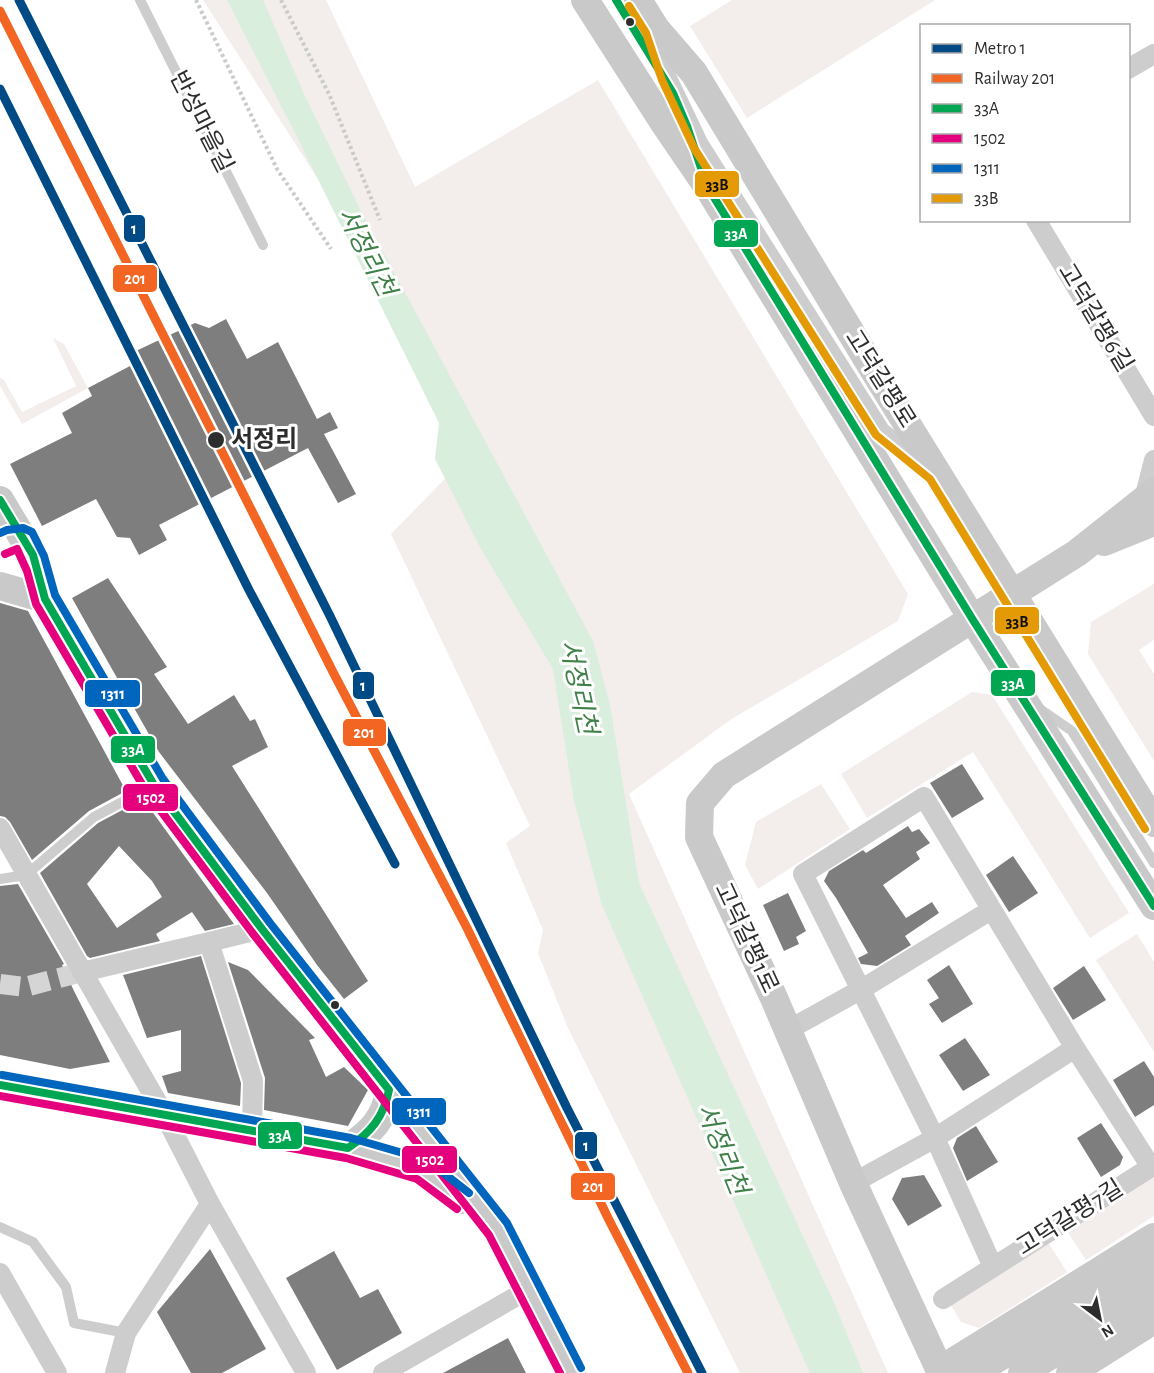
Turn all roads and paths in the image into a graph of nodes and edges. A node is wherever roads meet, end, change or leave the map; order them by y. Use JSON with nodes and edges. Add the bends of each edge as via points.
{"nodes":[{"id":1,"x":140,"y":0,"type":"edge"},
{"id":2,"x":196,"y":0,"type":"edge"},
{"id":3,"x":281,"y":0,"type":"edge"},
{"id":4,"x":585,"y":0,"type":"edge"},
{"id":5,"x":616,"y":0,"type":"edge"},
{"id":6,"x":629,"y":0,"type":"edge"},
{"id":7,"x":638,"y":0,"type":"edge"},
{"id":8,"x":656,"y":29,"type":"junction"},
{"id":9,"x":1154,"y":54,"type":"edge"},
{"id":10,"x":665,"y":58,"type":"junction"},
{"id":11,"x":1130,"y":68,"type":"edge"},
{"id":12,"x":707,"y":186,"type":"junction"},
{"id":13,"x":380,"y":220,"type":"dead end"},
{"id":14,"x":1037,"y":222,"type":"edge"},
{"id":15,"x":263,"y":245,"type":"dead end"},
{"id":16,"x":331,"y":249,"type":"dead end"},
{"id":17,"x":1154,"y":416,"type":"edge"},
{"id":18,"x":1154,"y":460,"type":"edge"},
{"id":19,"x":938,"y":472,"type":"junction"},
{"id":20,"x":1151,"y":504,"type":"edge"},
{"id":21,"x":6,"y":524,"type":"edge"},
{"id":22,"x":0,"y":586,"type":"edge"},
{"id":23,"x":1012,"y":595,"type":"junction"},
{"id":24,"x":45,"y":599,"type":"junction"},
{"id":25,"x":973,"y":620,"type":"junction"},
{"id":26,"x":1022,"y":698,"type":"junction"},
{"id":27,"x":154,"y":785,"type":"junction"},
{"id":28,"x":1154,"y":823,"type":"edge"},
{"id":29,"x":0,"y":828,"type":"edge"},
{"id":30,"x":1154,"y":863,"type":"edge"},
{"id":31,"x":26,"y":875,"type":"junction"},
{"id":32,"x":0,"y":879,"type":"edge"},
{"id":33,"x":1154,"y":906,"type":"edge"},
{"id":34,"x":991,"y":910,"type":"junction"},
{"id":35,"x":262,"y":929,"type":"junction"},
{"id":36,"x":209,"y":942,"type":"junction"},
{"id":37,"x":82,"y":972,"type":"junction"},
{"id":38,"x":862,"y":989,"type":"junction"},
{"id":39,"x":788,"y":1030,"type":"junction"},
{"id":40,"x":1075,"y":1048,"type":"junction"},
{"id":41,"x":0,"y":1085,"type":"edge"},
{"id":42,"x":389,"y":1090,"type":"junction"},
{"id":43,"x":164,"y":1114,"type":"junction"},
{"id":44,"x":252,"y":1130,"type":"junction"},
{"id":45,"x":935,"y":1138,"type":"junction"},
{"id":46,"x":348,"y":1148,"type":"junction"},
{"id":47,"x":853,"y":1183,"type":"junction"},
{"id":48,"x":210,"y":1204,"type":"junction"},
{"id":49,"x":0,"y":1227,"type":"edge"},
{"id":50,"x":498,"y":1229,"type":"junction"},
{"id":51,"x":1154,"y":1237,"type":"edge"},
{"id":52,"x":1154,"y":1261,"type":"edge"},
{"id":53,"x":993,"y":1267,"type":"junction"},
{"id":54,"x":0,"y":1273,"type":"edge"},
{"id":55,"x":1076,"y":1287,"type":"junction"},
{"id":56,"x":529,"y":1289,"type":"junction"},
{"id":57,"x":1154,"y":1291,"type":"edge"},
{"id":58,"x":943,"y":1299,"type":"dead end"},
{"id":59,"x":1154,"y":1320,"type":"edge"},
{"id":60,"x":126,"y":1333,"type":"junction"},
{"id":61,"x":1113,"y":1347,"type":"junction"},
{"id":62,"x":941,"y":1372,"type":"edge"},
{"id":63,"x":57,"y":1373,"type":"edge"},
{"id":64,"x":115,"y":1373,"type":"edge"},
{"id":65,"x":306,"y":1373,"type":"edge"},
{"id":66,"x":382,"y":1373,"type":"edge"},
{"id":67,"x":572,"y":1373,"type":"edge"},
{"id":68,"x":974,"y":1373,"type":"edge"},
{"id":69,"x":1022,"y":1373,"type":"edge"},
{"id":70,"x":1070,"y":1373,"type":"edge"}],
"edges":[{"from":1,"to":15,"type":"lane","name":"반성마을길"},
{"from":2,"to":16,"type":"path","via":[[277,169]]},
{"from":3,"to":13,"type":"path","via":[[329,94]]},
{"from":4,"to":12,"type":"street","name":"고덕갈평로"},
{"from":5,"to":12,"type":"lane","via":[[673,93]]},
{"from":6,"to":10,"type":"lane"},
{"from":7,"to":8,"type":"street","name":"고덕갈평로"},
{"from":8,"to":10,"type":"lane"},
{"from":8,"to":19,"type":"street","name":"고덕갈평로","via":[[699,80]]},
{"from":9,"to":11,"type":"street"},
{"from":10,"to":19,"type":"lane","via":[[703,142],[884,428]]},
{"from":12,"to":25,"type":"street","name":"고덕갈평로"},
{"from":14,"to":17,"type":"street","name":"고덕갈평6길"},
{"from":18,"to":20,"type":"street"},
{"from":19,"to":23,"type":"street","name":"고덕갈평로"},
{"from":20,"to":23,"type":"street","name":"고덕갈평1로"},
{"from":21,"to":24,"type":"street","via":[[33,555]]},
{"from":22,"to":24,"type":"street"},
{"from":23,"to":25,"type":"street","name":"고덕갈평1로"},
{"from":23,"to":28,"type":"street","name":"고덕갈평로"},
{"from":24,"to":27,"type":"street"},
{"from":25,"to":26,"type":"street","name":"고덕갈평로"},
{"from":25,"to":39,"type":"street","name":"고덕갈평1로","via":[[724,775],[700,802],[699,837]]},
{"from":26,"to":30,"type":"lane","via":[[1072,731]]},
{"from":26,"to":33,"type":"street","name":"고덕갈평로"},
{"from":27,"to":31,"type":"lane","via":[[94,818]]},
{"from":27,"to":35,"type":"street"},
{"from":29,"to":31,"type":"street"},
{"from":31,"to":32,"type":"lane"},
{"from":31,"to":37,"type":"street"},
{"from":34,"to":38,"type":"street"},
{"from":34,"to":38,"type":"street","name":"고덕갈평7길","via":[[924,797],[803,874]]},
{"from":34,"to":40,"type":"street","name":"고덕갈평7길"},
{"from":35,"to":36,"type":"street"},
{"from":35,"to":42,"type":"street"},
{"from":36,"to":37,"type":"street"},
{"from":36,"to":44,"type":"street","via":[[253,1081]]},
{"from":37,"to":43,"type":"street"},
{"from":38,"to":39,"type":"street"},
{"from":38,"to":45,"type":"street","name":"고덕갈평7길"},
{"from":39,"to":47,"type":"street","name":"고덕갈평1로"},
{"from":40,"to":45,"type":"street"},
{"from":40,"to":53,"type":"street","name":"고덕갈평7길","via":[[1151,1167]]},
{"from":41,"to":43,"type":"street"},
{"from":42,"to":46,"type":"street","via":[[383,1115],[370,1133]]},
{"from":42,"to":50,"type":"street"},
{"from":43,"to":44,"type":"street"},
{"from":43,"to":48,"type":"street"},
{"from":44,"to":46,"type":"street"},
{"from":45,"to":47,"type":"street"},
{"from":45,"to":53,"type":"street","name":"고덕갈평7길"},
{"from":46,"to":50,"type":"street","via":[[422,1169]]},
{"from":47,"to":62,"type":"street","name":"고덕갈평1로"},
{"from":48,"to":60,"type":"street"},
{"from":48,"to":65,"type":"street"},
{"from":49,"to":60,"type":"lane","via":[[33,1242],[66,1287],[74,1323]]},
{"from":50,"to":56,"type":"street"},
{"from":51,"to":55,"type":"street"},
{"from":52,"to":68,"type":"street","bridge":true},
{"from":53,"to":58,"type":"street"},
{"from":54,"to":63,"type":"street"},
{"from":55,"to":61,"type":"street"},
{"from":55,"to":62,"type":"street"},
{"from":56,"to":66,"type":"street"},
{"from":56,"to":67,"type":"street"},
{"from":57,"to":69,"type":"street","bridge":true},
{"from":59,"to":61,"type":"street"},
{"from":60,"to":64,"type":"street"},
{"from":61,"to":70,"type":"street"}]}
